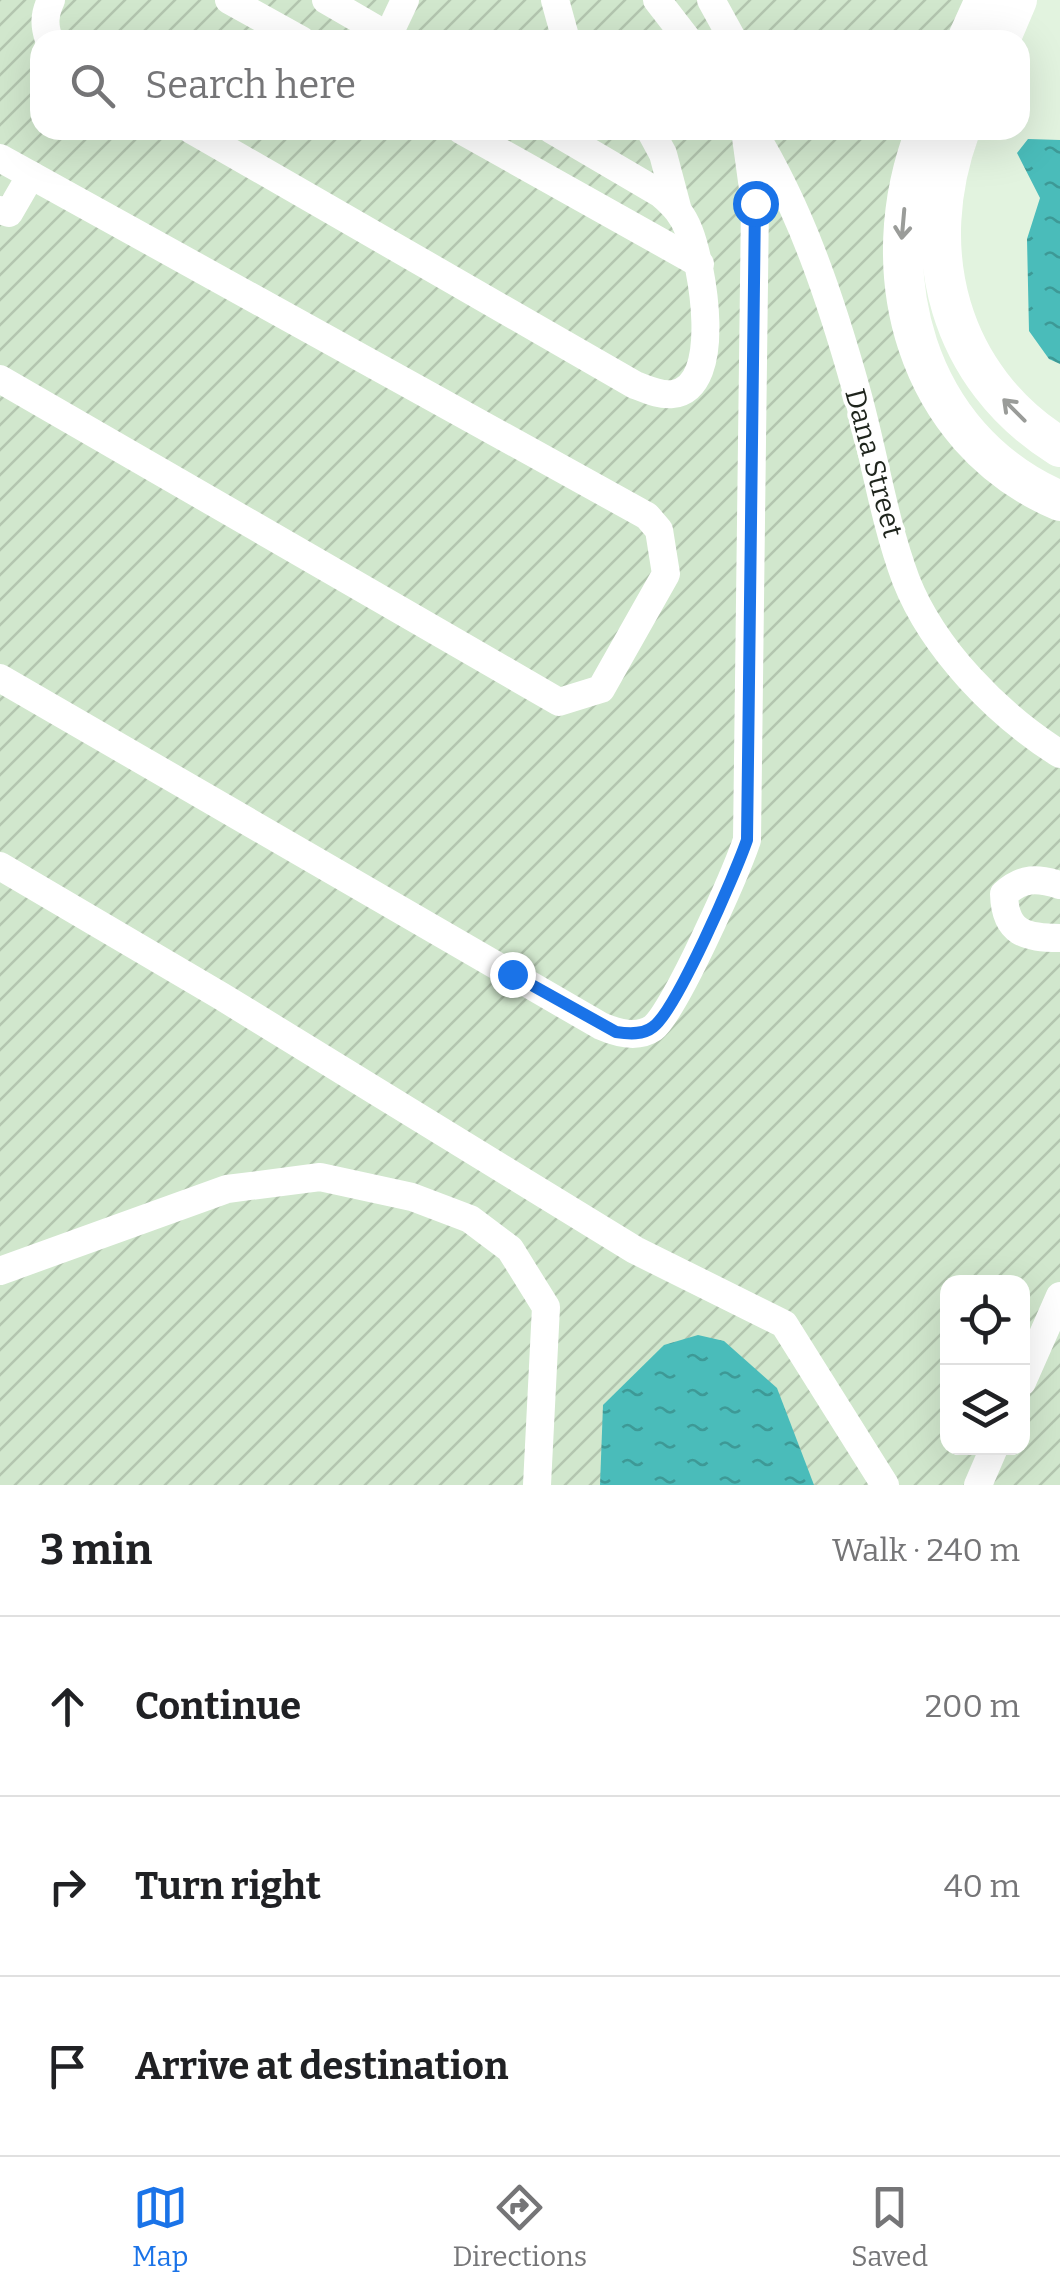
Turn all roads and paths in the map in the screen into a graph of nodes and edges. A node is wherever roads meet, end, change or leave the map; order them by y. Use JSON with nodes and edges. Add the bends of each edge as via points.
{"nodes":[{"id":1,"x":50,"y":0,"type":"edge"},
{"id":2,"x":230,"y":0,"type":"edge"},
{"id":3,"x":326,"y":0,"type":"edge"},
{"id":4,"x":405,"y":0,"type":"edge"},
{"id":5,"x":555,"y":0,"type":"edge"},
{"id":6,"x":657,"y":0,"type":"edge"},
{"id":7,"x":711,"y":0,"type":"edge"},
{"id":8,"x":985,"y":0,"type":"edge"},
{"id":9,"x":1017,"y":0,"type":"edge"},
{"id":10,"x":46,"y":30,"type":"edge"},
{"id":11,"x":283,"y":30,"type":"edge"},
{"id":12,"x":377,"y":30,"type":"edge"},
{"id":13,"x":394,"y":30,"type":"edge"},
{"id":14,"x":563,"y":30,"type":"edge"},
{"id":15,"x":680,"y":30,"type":"edge"},
{"id":16,"x":728,"y":30,"type":"edge"},
{"id":17,"x":971,"y":30,"type":"edge"},
{"id":18,"x":1004,"y":30,"type":"edge"},
{"id":19,"x":209,"y":140,"type":"edge"},
{"id":20,"x":479,"y":140,"type":"edge"},
{"id":21,"x":569,"y":140,"type":"edge"},
{"id":22,"x":655,"y":140,"type":"edge"},
{"id":23,"x":750,"y":140,"type":"edge"},
{"id":24,"x":756,"y":140,"type":"edge"},
{"id":25,"x":923,"y":140,"type":"edge"},
{"id":26,"x":957,"y":140,"type":"edge"},
{"id":27,"x":0,"y":158,"type":"edge"},
{"id":28,"x":32,"y":175,"type":"junction"},
{"id":29,"x":677,"y":207,"type":"junction"},
{"id":30,"x":0,"y":210,"type":"edge"},
{"id":31,"x":700,"y":264,"type":"junction"},
{"id":32,"x":0,"y":378,"type":"edge"},
{"id":33,"x":1060,"y":447,"type":"edge"},
{"id":34,"x":1060,"y":500,"type":"edge"},
{"id":35,"x":0,"y":678,"type":"edge"},
{"id":36,"x":1060,"y":754,"type":"edge"},
{"id":37,"x":0,"y":866,"type":"edge"},
{"id":38,"x":1060,"y":886,"type":"edge"},
{"id":39,"x":1060,"y":938,"type":"edge"},
{"id":40,"x":0,"y":1271,"type":"edge"},
{"id":41,"x":1060,"y":1296,"type":"edge"},
{"id":42,"x":1030,"y":1365,"type":"edge"},
{"id":43,"x":991,"y":1455,"type":"edge"},
{"id":44,"x":537,"y":1485,"type":"edge"},
{"id":45,"x":885,"y":1485,"type":"edge"},
{"id":46,"x":978,"y":1485,"type":"edge"}],
"edges":[{"from":1,"to":10,"type":"street"},
{"from":2,"to":11,"type":"street"},
{"from":3,"to":12,"type":"street"},
{"from":4,"to":13,"type":"street"},
{"from":5,"to":14,"type":"street"},
{"from":6,"to":15,"type":"street"},
{"from":7,"to":16,"type":"street"},
{"from":8,"to":17,"type":"highway"},
{"from":9,"to":18,"type":"highway"},
{"from":19,"to":31,"type":"street","via":[[656,393],[690,388],[700,371]]},
{"from":20,"to":31,"type":"street"},
{"from":21,"to":29,"type":"street"},
{"from":22,"to":29,"type":"street"},
{"from":23,"to":35,"type":"street","via":[[755,203],[747,840],[702,943],[651,1030],[633,1034],[601,1026]]},
{"from":24,"to":36,"type":"street","name":"Dana Street","via":[[780,176],[830,305],[907,583],[970,676]]},
{"from":25,"to":34,"type":"highway","one_way":true,"via":[[901,239],[904,290],[920,352],[967,434],[1005,469]]},
{"from":33,"to":26,"type":"highway","one_way":true,"via":[[1017,414],[978,364],[951,306],[940,241],[942,196]]},
{"from":27,"to":28,"type":"street"},
{"from":28,"to":30,"type":"street","via":[[10,213]]},
{"from":28,"to":32,"type":"street","via":[[647,516],[659,530],[666,574],[600,689],[559,702]]},
{"from":29,"to":31,"type":"street"},
{"from":37,"to":45,"type":"street","via":[[636,1250],[784,1324]]},
{"from":38,"to":39,"type":"street","via":[[1017,882],[1004,894],[1004,914],[1014,929]]},
{"from":40,"to":44,"type":"street","via":[[227,1189],[320,1176],[412,1197],[470,1219],[510,1249],[546,1307]]},
{"from":41,"to":42,"type":"street"},
{"from":43,"to":46,"type":"street"}]}
